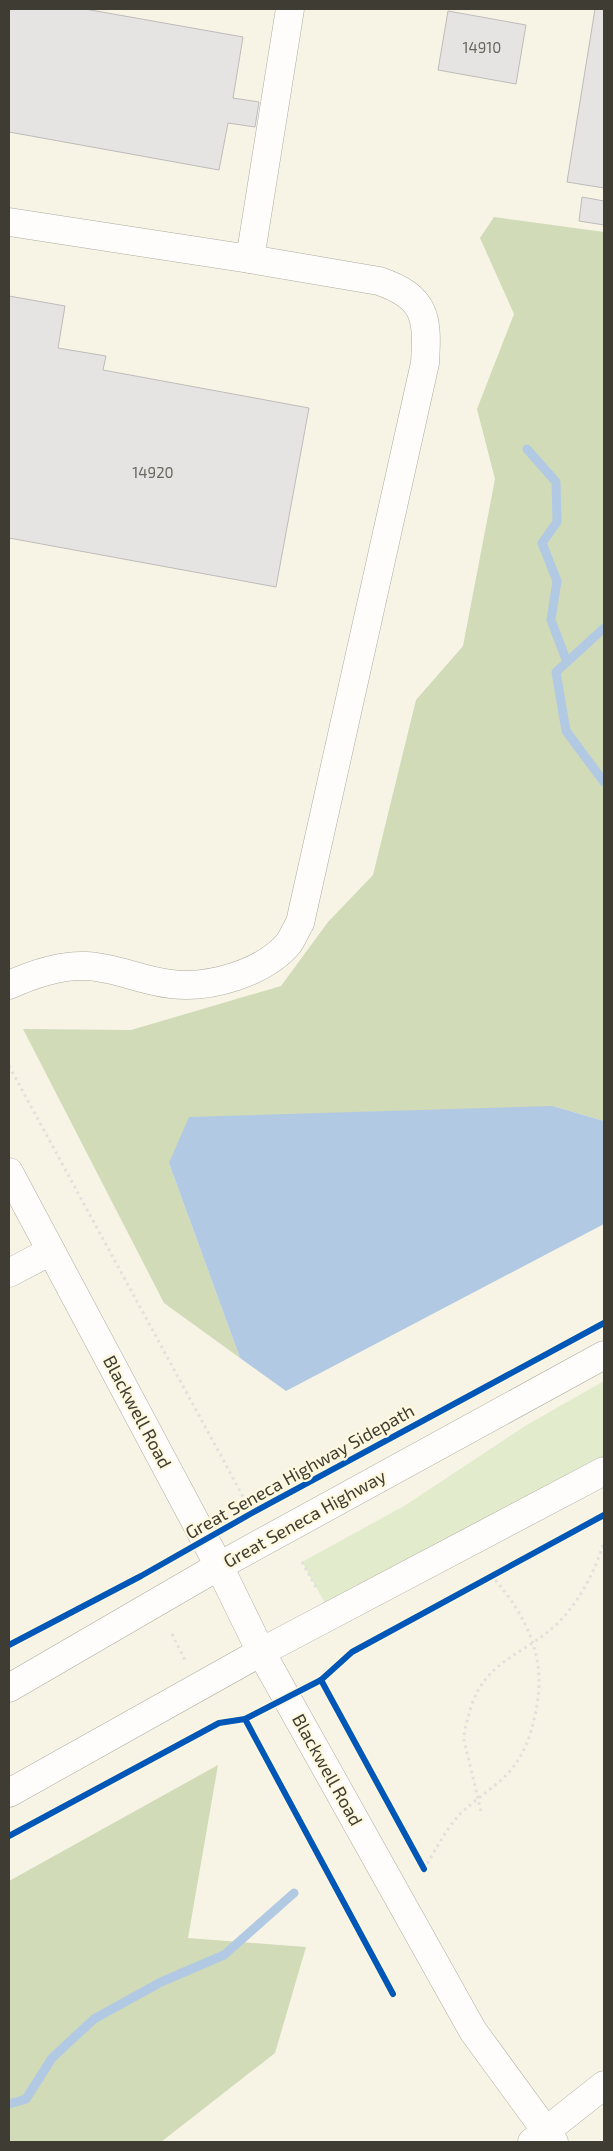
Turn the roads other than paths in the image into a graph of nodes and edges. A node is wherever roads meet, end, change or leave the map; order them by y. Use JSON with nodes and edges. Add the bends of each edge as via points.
{"nodes":[{"id":1,"x":290,"y":9,"type":"edge"},
{"id":2,"x":9,"y":222,"type":"edge"},
{"id":3,"x":250,"y":259,"type":"junction"},
{"id":4,"x":9,"y":985,"type":"edge"},
{"id":5,"x":9,"y":1172,"type":"edge"},
{"id":6,"x":51,"y":1251,"type":"junction"},
{"id":7,"x":9,"y":1273,"type":"edge"},
{"id":8,"x":604,"y":1355,"type":"edge"},
{"id":9,"x":604,"y":1471,"type":"edge"},
{"id":10,"x":219,"y":1566,"type":"junction"},
{"id":11,"x":261,"y":1652,"type":"junction"},
{"id":12,"x":9,"y":1688,"type":"edge"},
{"id":13,"x":9,"y":1793,"type":"edge"},
{"id":14,"x":604,"y":2085,"type":"edge"},
{"id":15,"x":544,"y":2139,"type":"edge"}],
"edges":[{"from":1,"to":3,"type":"main road"},
{"from":2,"to":3,"type":"main road"},
{"from":3,"to":4,"type":"main road","via":[[379,281],[396,287],[413,299],[424,316],[427,338],[425,363],[300,923],[289,942],[270,959],[224,981],[172,985],[111,969],[85,966],[58,970]]},
{"from":5,"to":6,"type":"main road","name":"Blackwell Road"},
{"from":6,"to":7,"type":"main road"},
{"from":6,"to":10,"type":"main road","name":"Blackwell Road"},
{"from":8,"to":10,"type":"main road","name":"Great Seneca Highway"},
{"from":9,"to":11,"type":"main road"},
{"from":10,"to":11,"type":"main road","name":"Blackwell Road"},
{"from":10,"to":12,"type":"main road","name":"Great Seneca Highway"},
{"from":11,"to":13,"type":"main road"},
{"from":11,"to":15,"type":"main road","name":"Blackwell Road","via":[[473,2031]]},
{"from":14,"to":15,"type":"main road"}]}
